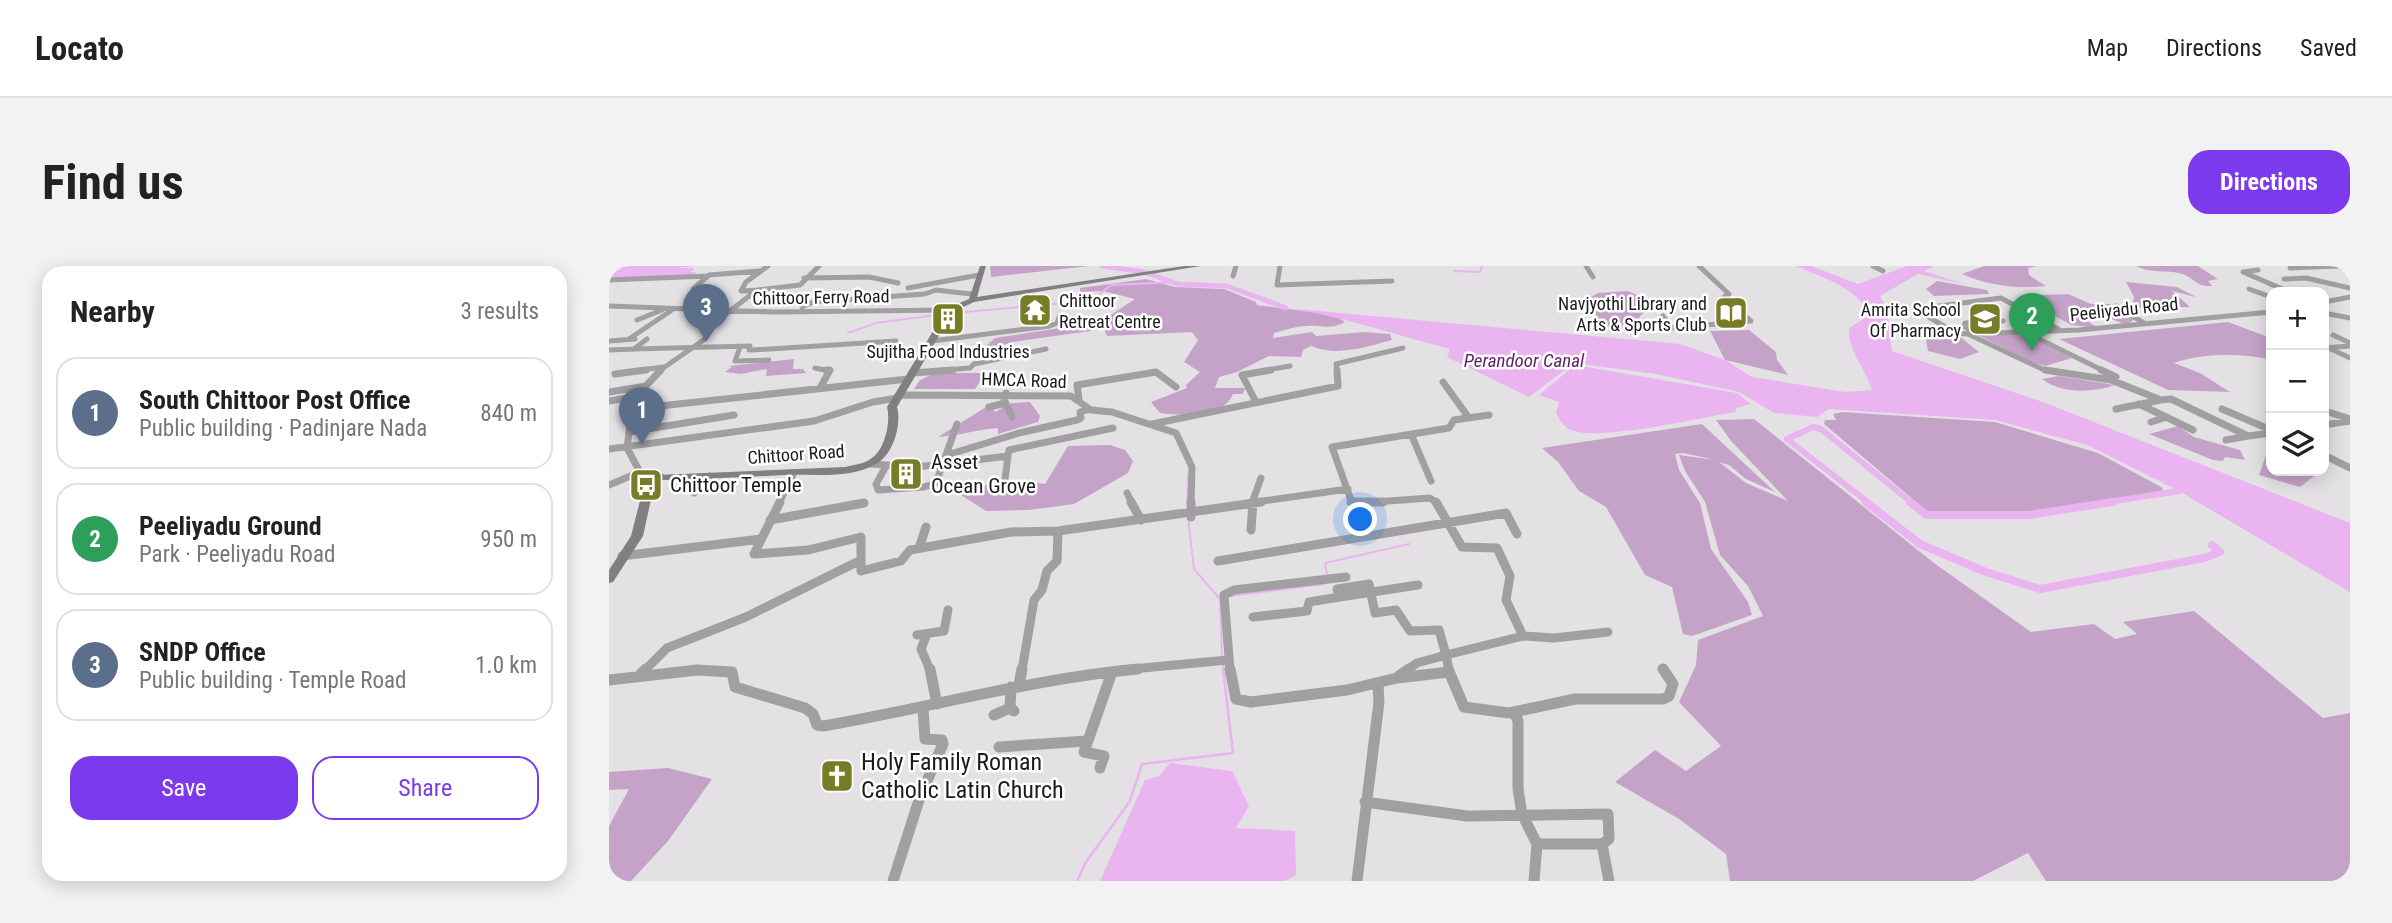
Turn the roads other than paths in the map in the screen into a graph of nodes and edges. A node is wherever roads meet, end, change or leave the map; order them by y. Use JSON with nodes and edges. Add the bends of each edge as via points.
{"nodes":[{"id":1,"x":768,"y":266,"type":"edge"},
{"id":2,"x":819,"y":266,"type":"edge"},
{"id":3,"x":983,"y":266,"type":"edge"},
{"id":4,"x":1198,"y":266,"type":"edge"},
{"id":5,"x":1235,"y":266,"type":"edge"},
{"id":6,"x":1280,"y":266,"type":"edge"},
{"id":7,"x":1586,"y":266,"type":"edge"},
{"id":8,"x":1699,"y":266,"type":"edge"},
{"id":9,"x":1873,"y":266,"type":"edge"},
{"id":10,"x":2337,"y":266,"type":"edge"},
{"id":11,"x":2290,"y":268,"type":"dead end"},
{"id":12,"x":2258,"y":270,"type":"dead end"},
{"id":13,"x":762,"y":271,"type":"junction"},
{"id":14,"x":1883,"y":271,"type":"dead end"},
{"id":15,"x":2350,"y":271,"type":"edge"},
{"id":16,"x":711,"y":274,"type":"junction"},
{"id":17,"x":936,"y":275,"type":"dead end"},
{"id":18,"x":979,"y":275,"type":"junction"},
{"id":19,"x":1233,"y":276,"type":"dead end"},
{"id":20,"x":1593,"y":277,"type":"dead end"},
{"id":21,"x":804,"y":278,"type":"junction"},
{"id":22,"x":2284,"y":279,"type":"dead end"},
{"id":23,"x":609,"y":280,"type":"edge"},
{"id":24,"x":943,"y":280,"type":"junction"},
{"id":25,"x":1392,"y":281,"type":"dead end"},
{"id":26,"x":898,"y":283,"type":"dead end"},
{"id":27,"x":2278,"y":287,"type":"edge"},
{"id":28,"x":908,"y":288,"type":"dead end"},
{"id":29,"x":2350,"y":288,"type":"edge"},
{"id":30,"x":693,"y":289,"type":"dead end"},
{"id":31,"x":2249,"y":289,"type":"dead end"},
{"id":32,"x":757,"y":290,"type":"junction"},
{"id":33,"x":2266,"y":295,"type":"edge"},
{"id":34,"x":971,"y":297,"type":"junction"},
{"id":35,"x":2350,"y":297,"type":"edge"},
{"id":36,"x":2329,"y":301,"type":"edge"},
{"id":37,"x":833,"y":302,"type":"junction"},
{"id":38,"x":609,"y":306,"type":"edge"},
{"id":39,"x":2116,"y":306,"type":"dead end"},
{"id":40,"x":802,"y":307,"type":"dead end"},
{"id":41,"x":663,"y":310,"type":"junction"},
{"id":42,"x":673,"y":310,"type":"junction"},
{"id":43,"x":950,"y":310,"type":"junction"},
{"id":44,"x":826,"y":311,"type":"junction"},
{"id":45,"x":727,"y":312,"type":"junction"},
{"id":46,"x":2266,"y":312,"type":"edge"},
{"id":47,"x":2329,"y":314,"type":"edge"},
{"id":48,"x":1060,"y":315,"type":"dead end"},
{"id":49,"x":1663,"y":316,"type":"dead end"},
{"id":50,"x":2350,"y":318,"type":"edge"},
{"id":51,"x":637,"y":320,"type":"dead end"},
{"id":52,"x":2003,"y":321,"type":"dead end"},
{"id":53,"x":2144,"y":323,"type":"junction"},
{"id":54,"x":2024,"y":331,"type":"junction"},
{"id":55,"x":2063,"y":331,"type":"junction"},
{"id":56,"x":1971,"y":334,"type":"junction"},
{"id":57,"x":2333,"y":335,"type":"dead end"},
{"id":58,"x":629,"y":339,"type":"junction"},
{"id":59,"x":609,"y":341,"type":"edge"},
{"id":60,"x":896,"y":341,"type":"dead end"},
{"id":61,"x":932,"y":341,"type":"junction"},
{"id":62,"x":2350,"y":344,"type":"edge"},
{"id":63,"x":737,"y":346,"type":"junction"},
{"id":64,"x":840,"y":346,"type":"junction"},
{"id":65,"x":693,"y":348,"type":"junction"},
{"id":66,"x":1403,"y":348,"type":"dead end"},
{"id":67,"x":2329,"y":348,"type":"edge"},
{"id":68,"x":634,"y":349,"type":"junction"},
{"id":69,"x":1046,"y":349,"type":"dead end"},
{"id":70,"x":609,"y":350,"type":"edge"},
{"id":71,"x":835,"y":355,"type":"dead end"},
{"id":72,"x":2350,"y":358,"type":"edge"},
{"id":73,"x":769,"y":360,"type":"dead end"},
{"id":74,"x":1290,"y":366,"type":"dead end"},
{"id":75,"x":663,"y":367,"type":"junction"},
{"id":76,"x":815,"y":368,"type":"dead end"},
{"id":77,"x":615,"y":374,"type":"dead end"},
{"id":78,"x":911,"y":376,"type":"junction"},
{"id":79,"x":1443,"y":382,"type":"dead end"},
{"id":80,"x":646,"y":386,"type":"junction"},
{"id":81,"x":1176,"y":387,"type":"dead end"},
{"id":82,"x":820,"y":388,"type":"junction"},
{"id":83,"x":2143,"y":391,"type":"junction"},
{"id":84,"x":609,"y":392,"type":"edge"},
{"id":85,"x":1006,"y":393,"type":"junction"},
{"id":86,"x":639,"y":396,"type":"junction"},
{"id":87,"x":898,"y":396,"type":"junction"},
{"id":88,"x":1079,"y":399,"type":"junction"},
{"id":89,"x":2161,"y":400,"type":"junction"},
{"id":90,"x":609,"y":401,"type":"edge"},
{"id":91,"x":1256,"y":402,"type":"junction"},
{"id":92,"x":1006,"y":403,"type":"junction"},
{"id":93,"x":2139,"y":404,"type":"junction"},
{"id":94,"x":989,"y":407,"type":"dead end"},
{"id":95,"x":632,"y":409,"type":"junction"},
{"id":96,"x":1090,"y":409,"type":"junction"},
{"id":97,"x":2116,"y":409,"type":"dead end"},
{"id":98,"x":2222,"y":409,"type":"dead end"},
{"id":99,"x":2329,"y":412,"type":"edge"},
{"id":100,"x":734,"y":415,"type":"dead end"},
{"id":101,"x":1489,"y":415,"type":"dead end"},
{"id":102,"x":1012,"y":417,"type":"dead end"},
{"id":103,"x":2167,"y":417,"type":"junction"},
{"id":104,"x":1469,"y":418,"type":"junction"},
{"id":105,"x":2350,"y":420,"type":"edge"},
{"id":106,"x":2151,"y":422,"type":"dead end"},
{"id":107,"x":957,"y":424,"type":"dead end"},
{"id":108,"x":2329,"y":424,"type":"edge"},
{"id":109,"x":1150,"y":425,"type":"junction"},
{"id":110,"x":1113,"y":428,"type":"dead end"},
{"id":111,"x":2266,"y":429,"type":"edge"},
{"id":112,"x":2193,"y":430,"type":"dead end"},
{"id":113,"x":629,"y":432,"type":"junction"},
{"id":114,"x":2266,"y":432,"type":"edge"},
{"id":115,"x":1411,"y":434,"type":"junction"},
{"id":116,"x":2248,"y":436,"type":"junction"},
{"id":117,"x":2226,"y":440,"type":"dead end"},
{"id":118,"x":627,"y":447,"type":"junction"},
{"id":119,"x":609,"y":449,"type":"edge"},
{"id":120,"x":1007,"y":456,"type":"junction"},
{"id":121,"x":2329,"y":458,"type":"edge"},
{"id":122,"x":946,"y":459,"type":"junction"},
{"id":123,"x":871,"y":464,"type":"junction"},
{"id":124,"x":885,"y":468,"type":"junction"},
{"id":125,"x":2350,"y":468,"type":"edge"},
{"id":126,"x":640,"y":472,"type":"junction"},
{"id":127,"x":794,"y":473,"type":"junction"},
{"id":128,"x":710,"y":476,"type":"junction"},
{"id":129,"x":661,"y":477,"type":"junction"},
{"id":130,"x":1261,"y":478,"type":"dead end"},
{"id":131,"x":1005,"y":479,"type":"dead end"},
{"id":132,"x":1431,"y":481,"type":"dead end"},
{"id":133,"x":609,"y":485,"type":"edge"},
{"id":134,"x":1348,"y":489,"type":"junction"},
{"id":135,"x":694,"y":493,"type":"dead end"},
{"id":136,"x":1127,"y":493,"type":"dead end"},
{"id":137,"x":864,"y":503,"type":"dead end"},
{"id":138,"x":1254,"y":504,"type":"junction"},
{"id":139,"x":1191,"y":517,"type":"junction"},
{"id":140,"x":770,"y":520,"type":"junction"},
{"id":141,"x":1141,"y":520,"type":"junction"},
{"id":142,"x":1447,"y":523,"type":"junction"},
{"id":143,"x":926,"y":527,"type":"dead end"},
{"id":144,"x":1251,"y":530,"type":"dead end"},
{"id":145,"x":1058,"y":531,"type":"junction"},
{"id":146,"x":1517,"y":534,"type":"dead end"},
{"id":147,"x":761,"y":539,"type":"junction"},
{"id":148,"x":919,"y":548,"type":"junction"},
{"id":149,"x":622,"y":556,"type":"junction"},
{"id":150,"x":862,"y":560,"type":"junction"},
{"id":151,"x":1218,"y":561,"type":"dead end"},
{"id":152,"x":610,"y":573,"type":"edge"},
{"id":153,"x":1346,"y":577,"type":"dead end"},
{"id":154,"x":1418,"y":586,"type":"dead end"},
{"id":155,"x":1371,"y":592,"type":"junction"},
{"id":156,"x":949,"y":610,"type":"dead end"},
{"id":157,"x":1253,"y":617,"type":"dead end"},
{"id":158,"x":1608,"y":632,"type":"dead end"},
{"id":159,"x":1523,"y":636,"type":"junction"},
{"id":160,"x":1446,"y":655,"type":"junction"},
{"id":161,"x":1228,"y":660,"type":"junction"},
{"id":162,"x":1663,"y":669,"type":"dead end"},
{"id":163,"x":1111,"y":672,"type":"junction"},
{"id":164,"x":1449,"y":672,"type":"junction"},
{"id":165,"x":639,"y":675,"type":"junction"},
{"id":166,"x":1397,"y":678,"type":"junction"},
{"id":167,"x":609,"y":680,"type":"edge"},
{"id":168,"x":1378,"y":684,"type":"junction"},
{"id":169,"x":1015,"y":686,"type":"junction"},
{"id":170,"x":937,"y":704,"type":"junction"},
{"id":171,"x":923,"y":708,"type":"junction"},
{"id":172,"x":1514,"y":712,"type":"junction"},
{"id":173,"x":994,"y":715,"type":"dead end"},
{"id":174,"x":1087,"y":741,"type":"junction"},
{"id":175,"x":999,"y":747,"type":"dead end"},
{"id":176,"x":1100,"y":768,"type":"dead end"},
{"id":177,"x":1365,"y":802,"type":"junction"},
{"id":178,"x":1522,"y":814,"type":"junction"},
{"id":179,"x":1537,"y":844,"type":"junction"},
{"id":180,"x":1602,"y":845,"type":"junction"},
{"id":181,"x":893,"y":881,"type":"edge"},
{"id":182,"x":1357,"y":881,"type":"edge"},
{"id":183,"x":1534,"y":881,"type":"edge"},
{"id":184,"x":1609,"y":881,"type":"edge"}],
"edges":[{"from":1,"to":13,"type":"street"},
{"from":2,"to":21,"type":"street"},
{"from":3,"to":18,"type":"main road"},
{"from":4,"to":34,"type":"main road"},
{"from":5,"to":19,"type":"street"},
{"from":6,"to":25,"type":"street","via":[[1277,285]]},
{"from":7,"to":20,"type":"street"},
{"from":8,"to":49,"type":"street","via":[[1751,321],[1672,328]]},
{"from":9,"to":14,"type":"street"},
{"from":10,"to":11,"type":"street"},
{"from":10,"to":15,"type":"main road"},
{"from":12,"to":27,"type":"street","via":[[2243,272]]},
{"from":13,"to":16,"type":"street"},
{"from":13,"to":32,"type":"street","via":[[741,291]]},
{"from":16,"to":23,"type":"street"},
{"from":16,"to":30,"type":"street"},
{"from":17,"to":24,"type":"street"},
{"from":18,"to":24,"type":"street"},
{"from":18,"to":34,"type":"main road"},
{"from":21,"to":26,"type":"street","via":[[869,277]]},
{"from":21,"to":32,"type":"street","via":[[800,285]]},
{"from":22,"to":29,"type":"street","via":[[2306,278]]},
{"from":24,"to":28,"type":"street"},
{"from":31,"to":33,"type":"street"},
{"from":32,"to":45,"type":"street"},
{"from":34,"to":37,"type":"street","via":[[936,290]]},
{"from":34,"to":43,"type":"main road"},
{"from":35,"to":36,"type":"street"},
{"from":37,"to":40,"type":"street"},
{"from":37,"to":44,"type":"street"},
{"from":38,"to":41,"type":"street","name":"Chittoor Ferry Road"},
{"from":39,"to":53,"type":"street"},
{"from":41,"to":42,"type":"street","name":"Chittoor Ferry Road"},
{"from":41,"to":51,"type":"street"},
{"from":42,"to":45,"type":"street","name":"Chittoor Ferry Road"},
{"from":42,"to":58,"type":"street"},
{"from":43,"to":44,"type":"street","name":"Chittoor Ferry Road"},
{"from":43,"to":61,"type":"main road","name":"Chittoor Road"},
{"from":44,"to":45,"type":"street","name":"Chittoor Ferry Road"},
{"from":45,"to":65,"type":"street"},
{"from":46,"to":53,"type":"street","name":"Peeliyadu Road"},
{"from":47,"to":50,"type":"street"},
{"from":48,"to":61,"type":"street","via":[[1050,326]]},
{"from":52,"to":56,"type":"street","via":[[1965,323]]},
{"from":53,"to":55,"type":"street","name":"Peeliyadu Road"},
{"from":54,"to":55,"type":"street","name":"Peeliyadu Road"},
{"from":54,"to":56,"type":"street","name":"Peeliyadu Road"},
{"from":54,"to":83,"type":"street"},
{"from":55,"to":56,"type":"street","via":[[2001,298],[1916,309],[1955,333]]},
{"from":56,"to":83,"type":"street","via":[[2042,369],[2111,380]]},
{"from":57,"to":62,"type":"street"},
{"from":58,"to":59,"type":"street"},
{"from":58,"to":68,"type":"street","via":[[647,339]]},
{"from":60,"to":64,"type":"street"},
{"from":61,"to":78,"type":"main road","name":"Chittoor Road"},
{"from":62,"to":67,"type":"street"},
{"from":63,"to":64,"type":"street","via":[[752,347],[749,350]]},
{"from":63,"to":65,"type":"street"},
{"from":63,"to":73,"type":"street","via":[[734,361]]},
{"from":64,"to":71,"type":"street"},
{"from":65,"to":68,"type":"street"},
{"from":65,"to":75,"type":"street"},
{"from":66,"to":91,"type":"street","via":[[1336,364],[1338,386]]},
{"from":67,"to":72,"type":"street"},
{"from":68,"to":70,"type":"street"},
{"from":69,"to":78,"type":"street","via":[[970,368]]},
{"from":74,"to":91,"type":"street","via":[[1242,375]]},
{"from":75,"to":77,"type":"street"},
{"from":75,"to":80,"type":"street"},
{"from":76,"to":82,"type":"street","via":[[830,370]]},
{"from":78,"to":82,"type":"street"},
{"from":78,"to":87,"type":"main road","name":"Chittoor Road"},
{"from":79,"to":104,"type":"street"},
{"from":80,"to":84,"type":"street"},
{"from":80,"to":86,"type":"street"},
{"from":81,"to":88,"type":"street","via":[[1156,372],[1077,385]]},
{"from":82,"to":95,"type":"street"},
{"from":83,"to":89,"type":"street"},
{"from":85,"to":87,"type":"street","name":"HMCA Road"},
{"from":85,"to":88,"type":"street","name":"HMCA Road"},
{"from":85,"to":92,"type":"street"},
{"from":86,"to":90,"type":"street"},
{"from":86,"to":95,"type":"street"},
{"from":87,"to":118,"type":"street","name":"HMCA Road","via":[[814,421]]},
{"from":87,"to":123,"type":"main road","name":"Chittoor Road","via":[[884,455]]},
{"from":88,"to":96,"type":"street","name":"HMCA Road"},
{"from":89,"to":93,"type":"street"},
{"from":89,"to":116,"type":"street","via":[[2171,399]]},
{"from":91,"to":109,"type":"street"},
{"from":92,"to":94,"type":"street"},
{"from":92,"to":102,"type":"street"},
{"from":93,"to":97,"type":"street"},
{"from":93,"to":103,"type":"street"},
{"from":95,"to":113,"type":"street"},
{"from":96,"to":109,"type":"street","name":"HMCA Road"},
{"from":96,"to":122,"type":"street","via":[[1080,412],[1077,420],[1019,433]]},
{"from":98,"to":111,"type":"street"},
{"from":99,"to":105,"type":"street"},
{"from":100,"to":113,"type":"street"},
{"from":101,"to":104,"type":"street"},
{"from":103,"to":106,"type":"street"},
{"from":103,"to":112,"type":"street"},
{"from":104,"to":115,"type":"street","via":[[1454,420],[1449,428]]},
{"from":105,"to":108,"type":"street"},
{"from":107,"to":122,"type":"street"},
{"from":109,"to":139,"type":"street","name":"HMCA Road","via":[[1176,433],[1192,467]]},
{"from":110,"to":120,"type":"street","via":[[1009,450]]},
{"from":113,"to":118,"type":"street"},
{"from":114,"to":116,"type":"street"},
{"from":115,"to":132,"type":"street"},
{"from":115,"to":134,"type":"street","via":[[1333,446]]},
{"from":116,"to":117,"type":"street"},
{"from":118,"to":119,"type":"street","name":"HMCA Road"},
{"from":118,"to":126,"type":"street"},
{"from":120,"to":122,"type":"street"},
{"from":120,"to":131,"type":"street"},
{"from":121,"to":125,"type":"street"},
{"from":122,"to":124,"type":"street"},
{"from":122,"to":124,"type":"street","via":[[936,483],[925,487],[878,490],[876,484]]},
{"from":123,"to":124,"type":"street"},
{"from":123,"to":127,"type":"main road","name":"Chittoor Road"},
{"from":126,"to":129,"type":"street"},
{"from":126,"to":133,"type":"street"},
{"from":127,"to":128,"type":"main road","name":"Chittoor Road"},
{"from":127,"to":140,"type":"street"},
{"from":128,"to":129,"type":"main road","name":"Chittoor Road"},
{"from":128,"to":135,"type":"street"},
{"from":129,"to":149,"type":"main road","via":[[649,485],[637,536]]},
{"from":130,"to":138,"type":"street"},
{"from":134,"to":138,"type":"street"},
{"from":134,"to":142,"type":"street","via":[[1355,505],[1434,499]]},
{"from":136,"to":141,"type":"street"},
{"from":137,"to":140,"type":"street"},
{"from":138,"to":139,"type":"street"},
{"from":138,"to":144,"type":"street"},
{"from":139,"to":141,"type":"street"},
{"from":140,"to":147,"type":"street"},
{"from":141,"to":145,"type":"street"},
{"from":142,"to":146,"type":"street","via":[[1506,513]]},
{"from":142,"to":151,"type":"street"},
{"from":142,"to":159,"type":"street","via":[[1462,547],[1497,548],[1510,576],[1506,600]]},
{"from":143,"to":148,"type":"street"},
{"from":145,"to":148,"type":"street","via":[[1034,529]]},
{"from":145,"to":169,"type":"street","via":[[1057,561],[1047,571],[1034,600]]},
{"from":147,"to":149,"type":"street"},
{"from":147,"to":150,"type":"street","via":[[754,554],[808,550],[861,537]]},
{"from":148,"to":150,"type":"street","via":[[904,553],[901,561],[861,571]]},
{"from":149,"to":152,"type":"main road"},
{"from":150,"to":165,"type":"street","via":[[746,617],[667,648]]},
{"from":153,"to":161,"type":"street","via":[[1234,590],[1224,596]]},
{"from":154,"to":155,"type":"street"},
{"from":155,"to":157,"type":"street","via":[[1369,584],[1337,589],[1340,597],[1309,601],[1307,611]]},
{"from":155,"to":160,"type":"street","via":[[1375,613],[1396,610],[1410,631],[1438,628]]},
{"from":156,"to":170,"type":"street","via":[[944,631],[917,635],[927,634],[921,649],[928,660]]},
{"from":158,"to":159,"type":"street"},
{"from":159,"to":160,"type":"street"},
{"from":160,"to":164,"type":"street"},
{"from":160,"to":166,"type":"street","via":[[1417,663]]},
{"from":161,"to":163,"type":"street"},
{"from":161,"to":168,"type":"street","via":[[1240,702]]},
{"from":162,"to":172,"type":"street","via":[[1673,684],[1663,699],[1575,699]]},
{"from":163,"to":169,"type":"street"},
{"from":163,"to":174,"type":"street"},
{"from":164,"to":166,"type":"street"},
{"from":164,"to":172,"type":"street","via":[[1464,707]]},
{"from":165,"to":167,"type":"street"},
{"from":165,"to":171,"type":"street","via":[[732,672],[735,687],[805,708],[817,725],[823,726]]},
{"from":166,"to":168,"type":"street"},
{"from":168,"to":177,"type":"street"},
{"from":169,"to":170,"type":"street"},
{"from":169,"to":173,"type":"street","via":[[1012,710]]},
{"from":170,"to":171,"type":"street"},
{"from":171,"to":181,"type":"street","via":[[925,739],[942,740],[943,744]]},
{"from":172,"to":178,"type":"street"},
{"from":174,"to":175,"type":"street"},
{"from":174,"to":176,"type":"street","via":[[1084,752],[1104,756]]},
{"from":177,"to":178,"type":"street","via":[[1467,816]]},
{"from":177,"to":182,"type":"street"},
{"from":178,"to":179,"type":"street"},
{"from":178,"to":180,"type":"street","via":[[1608,814],[1609,839]]},
{"from":179,"to":180,"type":"street"},
{"from":179,"to":183,"type":"street"},
{"from":180,"to":184,"type":"street"}]}
